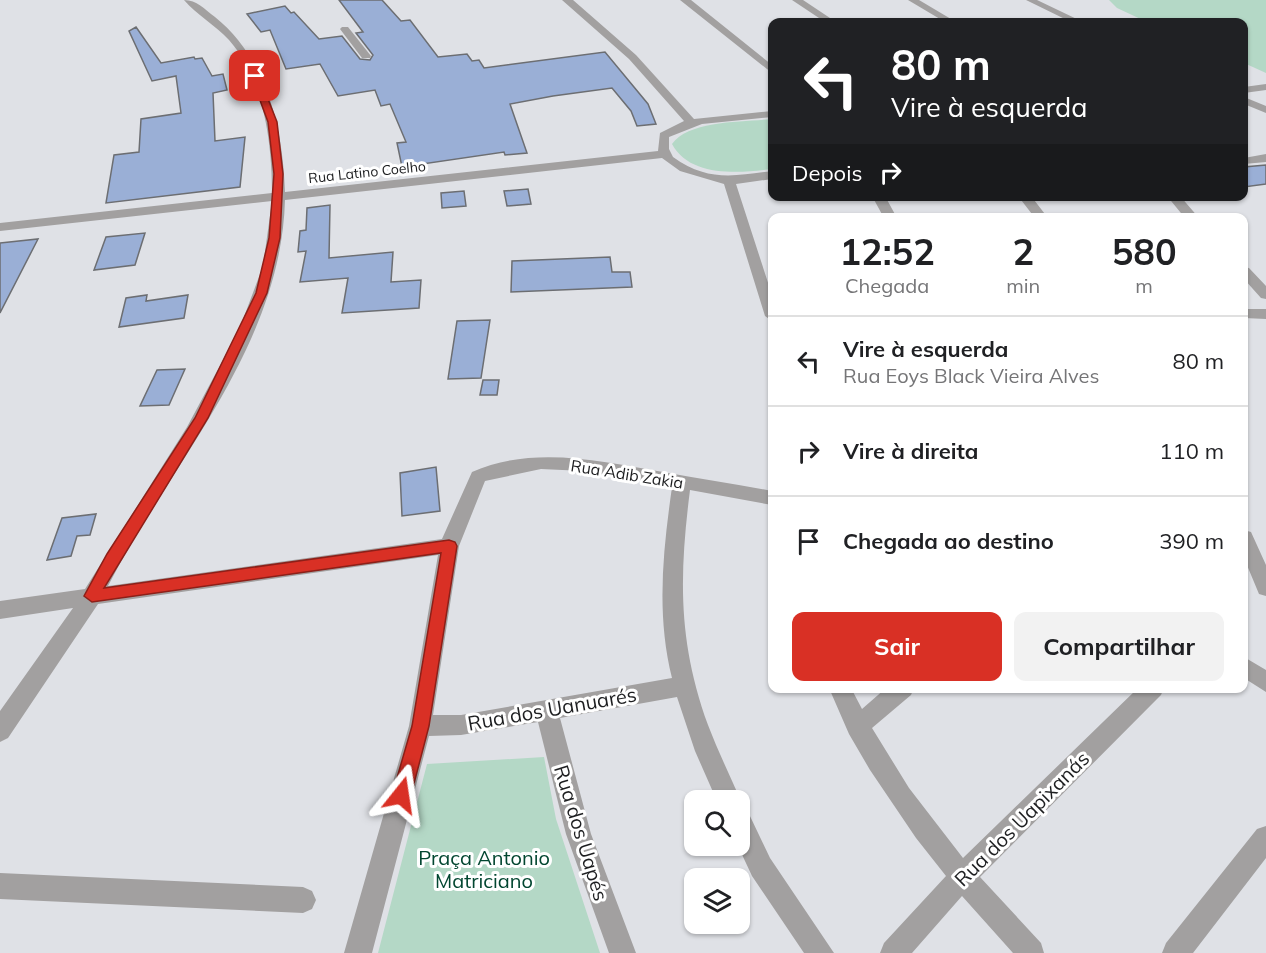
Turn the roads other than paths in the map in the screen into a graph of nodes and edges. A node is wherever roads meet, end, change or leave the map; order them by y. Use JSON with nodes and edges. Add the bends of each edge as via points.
{"nodes":[{"id":1,"x":188,"y":0,"type":"edge"},
{"id":2,"x":567,"y":0,"type":"edge"},
{"id":3,"x":685,"y":0,"type":"edge"},
{"id":4,"x":797,"y":0,"type":"edge"},
{"id":5,"x":912,"y":0,"type":"edge"},
{"id":6,"x":1030,"y":0,"type":"edge"},
{"id":7,"x":825,"y":18,"type":"edge"},
{"id":8,"x":944,"y":18,"type":"edge"},
{"id":9,"x":1069,"y":18,"type":"edge"},
{"id":10,"x":345,"y":29,"type":"dead end"},
{"id":11,"x":366,"y":56,"type":"dead end"},
{"id":12,"x":768,"y":67,"type":"edge"},
{"id":13,"x":1266,"y":87,"type":"edge"},
{"id":14,"x":1248,"y":89,"type":"edge"},
{"id":15,"x":1248,"y":102,"type":"edge"},
{"id":16,"x":1266,"y":110,"type":"edge"},
{"id":17,"x":768,"y":114,"type":"edge"},
{"id":18,"x":691,"y":122,"type":"junction"},
{"id":19,"x":665,"y":154,"type":"junction"},
{"id":20,"x":1266,"y":158,"type":"edge"},
{"id":21,"x":1248,"y":160,"type":"edge"},
{"id":22,"x":768,"y":176,"type":"edge"},
{"id":23,"x":729,"y":181,"type":"junction"},
{"id":24,"x":278,"y":197,"type":"junction"},
{"id":25,"x":1027,"y":201,"type":"edge"},
{"id":26,"x":1178,"y":201,"type":"edge"},
{"id":27,"x":1038,"y":213,"type":"edge"},
{"id":28,"x":1188,"y":213,"type":"edge"},
{"id":29,"x":0,"y":227,"type":"edge"},
{"id":30,"x":1248,"y":276,"type":"edge"},
{"id":31,"x":1266,"y":295,"type":"edge"},
{"id":32,"x":768,"y":303,"type":"edge"},
{"id":33,"x":1248,"y":314,"type":"edge"},
{"id":34,"x":1266,"y":314,"type":"edge"},
{"id":35,"x":682,"y":482,"type":"junction"},
{"id":36,"x":768,"y":497,"type":"edge"},
{"id":37,"x":449,"y":546,"type":"junction"},
{"id":38,"x":1248,"y":546,"type":"edge"},
{"id":39,"x":1266,"y":588,"type":"edge"},
{"id":40,"x":92,"y":596,"type":"junction"},
{"id":41,"x":0,"y":610,"type":"edge"},
{"id":42,"x":1248,"y":669,"type":"edge"},
{"id":43,"x":1266,"y":682,"type":"edge"},
{"id":44,"x":683,"y":686,"type":"junction"},
{"id":45,"x":842,"y":693,"type":"edge"},
{"id":46,"x":897,"y":693,"type":"edge"},
{"id":47,"x":1148,"y":693,"type":"edge"},
{"id":48,"x":547,"y":711,"type":"junction"},
{"id":49,"x":420,"y":726,"type":"junction"},
{"id":50,"x":857,"y":727,"type":"junction"},
{"id":51,"x":0,"y":731,"type":"edge"},
{"id":52,"x":724,"y":790,"type":"edge"},
{"id":53,"x":1266,"y":838,"type":"edge"},
{"id":54,"x":750,"y":844,"type":"edge"},
{"id":55,"x":961,"y":878,"type":"junction"},
{"id":56,"x":0,"y":886,"type":"edge"},
{"id":57,"x":303,"y":900,"type":"dead end"},
{"id":58,"x":358,"y":953,"type":"edge"},
{"id":59,"x":623,"y":953,"type":"edge"},
{"id":60,"x":820,"y":953,"type":"edge"},
{"id":61,"x":894,"y":953,"type":"edge"},
{"id":62,"x":1032,"y":953,"type":"edge"},
{"id":63,"x":1176,"y":953,"type":"edge"}],
"edges":[{"from":1,"to":24,"type":"street","via":[[238,44],[258,82],[272,122]]},
{"from":2,"to":18,"type":"street","via":[[603,27],[648,71]]},
{"from":3,"to":12,"type":"street"},
{"from":4,"to":7,"type":"street"},
{"from":5,"to":8,"type":"street"},
{"from":6,"to":9,"type":"street"},
{"from":10,"to":11,"type":"street"},
{"from":13,"to":14,"type":"street"},
{"from":15,"to":16,"type":"street"},
{"from":17,"to":18,"type":"street"},
{"from":18,"to":19,"type":"street","via":[[664,135]]},
{"from":19,"to":23,"type":"street","via":[[677,165]]},
{"from":19,"to":24,"type":"street","name":"Rua Latino Coelho"},
{"from":20,"to":21,"type":"street"},
{"from":22,"to":23,"type":"street"},
{"from":23,"to":32,"type":"street"},
{"from":24,"to":29,"type":"street","name":"Rua Latino Coelho"},
{"from":24,"to":40,"type":"street","via":[[262,293],[202,418]]},
{"from":25,"to":27,"type":"street"},
{"from":26,"to":28,"type":"street"},
{"from":30,"to":31,"type":"street"},
{"from":33,"to":34,"type":"street"},
{"from":35,"to":36,"type":"street","name":"Rua Adib Zakia"},
{"from":35,"to":37,"type":"street","name":"Rua Adib Zakia","via":[[584,465],[541,463],[482,474]]},
{"from":35,"to":44,"type":"street","via":[[671,592]]},
{"from":37,"to":40,"type":"street"},
{"from":37,"to":49,"type":"street"},
{"from":38,"to":39,"type":"street"},
{"from":40,"to":41,"type":"street"},
{"from":40,"to":51,"type":"street"},
{"from":42,"to":43,"type":"street"},
{"from":44,"to":48,"type":"street","name":"Rua dos Uanuarés"},
{"from":44,"to":52,"type":"street"},
{"from":45,"to":50,"type":"street"},
{"from":46,"to":50,"type":"street"},
{"from":47,"to":55,"type":"street","name":"Rua dos Uapixanás"},
{"from":48,"to":49,"type":"street","name":"Rua dos Uanuarés","via":[[461,725]]},
{"from":48,"to":59,"type":"street","name":"Rua dos Uapés","via":[[562,783],[590,870]]},
{"from":49,"to":58,"type":"street"},
{"from":50,"to":55,"type":"street","via":[[905,807]]},
{"from":53,"to":63,"type":"street"},
{"from":54,"to":60,"type":"street","via":[[761,867]]},
{"from":55,"to":61,"type":"street","name":"Rua dos Uapixanás"},
{"from":55,"to":62,"type":"street"},
{"from":56,"to":57,"type":"street"}]}
